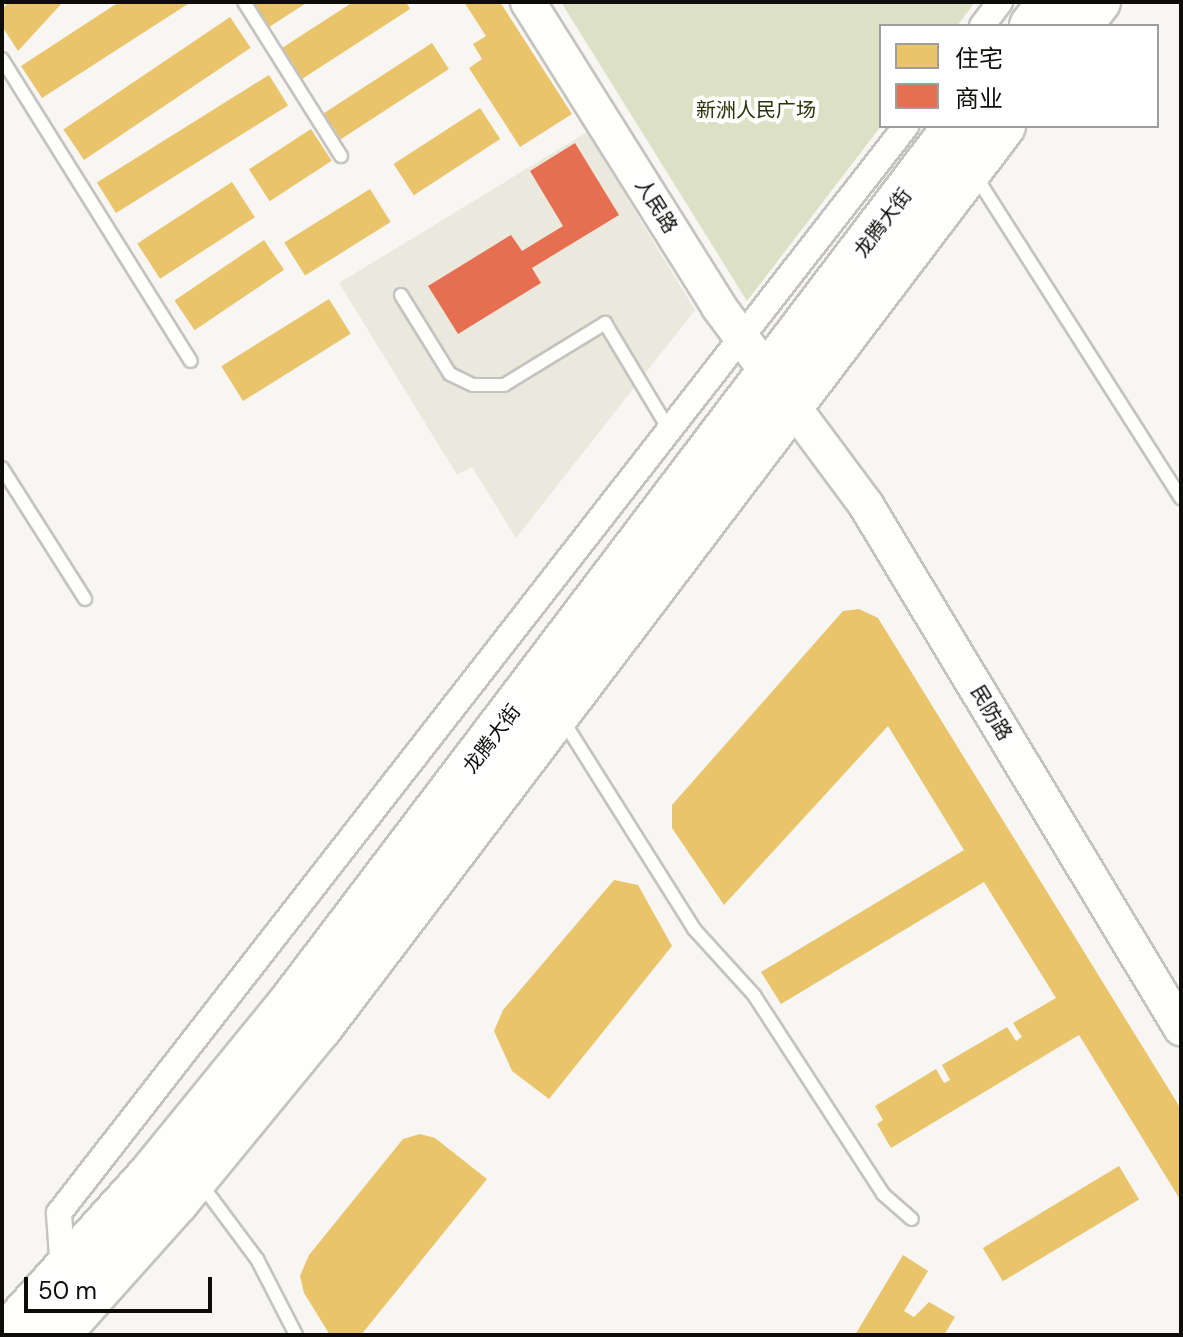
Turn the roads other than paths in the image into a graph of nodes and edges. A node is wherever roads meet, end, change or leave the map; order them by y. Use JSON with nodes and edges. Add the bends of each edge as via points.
{"nodes":[{"id":1,"x":244,"y":2,"type":"edge"},
{"id":2,"x":528,"y":2,"type":"edge"},
{"id":3,"x":1000,"y":2,"type":"edge"},
{"id":4,"x":1051,"y":2,"type":"edge"},
{"id":5,"x":1098,"y":2,"type":"edge"},
{"id":6,"x":984,"y":24,"type":"edge"},
{"id":7,"x":1034,"y":24,"type":"edge"},
{"id":8,"x":1081,"y":24,"type":"edge"},
{"id":9,"x":2,"y":59,"type":"edge"},
{"id":10,"x":905,"y":128,"type":"edge"},
{"id":11,"x":954,"y":128,"type":"edge"},
{"id":12,"x":1002,"y":128,"type":"edge"},
{"id":13,"x":341,"y":156,"type":"dead end"},
{"id":14,"x":971,"y":169,"type":"junction"},
{"id":15,"x":401,"y":295,"type":"dead end"},
{"id":16,"x":191,"y":361,"type":"dead end"},
{"id":17,"x":768,"y":373,"type":"junction"},
{"id":18,"x":671,"y":433,"type":"junction"},
{"id":19,"x":2,"y":468,"type":"edge"},
{"id":20,"x":1181,"y":498,"type":"edge"},
{"id":21,"x":85,"y":599,"type":"dead end"},
{"id":22,"x":558,"y":713,"type":"junction"},
{"id":23,"x":1181,"y":1028,"type":"edge"},
{"id":24,"x":196,"y":1178,"type":"junction"},
{"id":25,"x":912,"y":1219,"type":"dead end"},
{"id":26,"x":63,"y":1274,"type":"junction"},
{"id":27,"x":6,"y":1335,"type":"edge"},
{"id":28,"x":57,"y":1335,"type":"edge"},
{"id":29,"x":296,"y":1335,"type":"edge"}],
"edges":[{"from":1,"to":13,"type":"lane"},
{"from":2,"to":17,"type":"street","name":"人民路"},
{"from":3,"to":6,"type":"street"},
{"from":4,"to":7,"type":"highway"},
{"from":5,"to":8,"type":"highway"},
{"from":9,"to":16,"type":"lane"},
{"from":10,"to":17,"type":"street"},
{"from":11,"to":17,"type":"highway","name":"龙腾大街"},
{"from":12,"to":14,"type":"highway","name":"龙腾大街"},
{"from":14,"to":17,"type":"highway","name":"龙腾大街"},
{"from":14,"to":20,"type":"lane"},
{"from":15,"to":18,"type":"lane","via":[[450,374],[473,385],[504,385],[605,323]]},
{"from":17,"to":18,"type":"street"},
{"from":17,"to":22,"type":"highway","name":"龙腾大街"},
{"from":17,"to":23,"type":"street","name":"民防路","via":[[866,505]]},
{"from":17,"to":26,"type":"highway","name":"龙腾大街","via":[[290,1004]]},
{"from":18,"to":26,"type":"street","via":[[59,1213]]},
{"from":19,"to":21,"type":"lane"},
{"from":22,"to":24,"type":"highway","name":"龙腾大街","via":[[320,1027]]},
{"from":22,"to":25,"type":"lane","via":[[694,929],[754,995],[883,1194]]},
{"from":24,"to":28,"type":"highway","name":"龙腾大街"},
{"from":24,"to":29,"type":"lane","via":[[257,1259]]},
{"from":26,"to":27,"type":"highway","name":"龙腾大街"}]}
